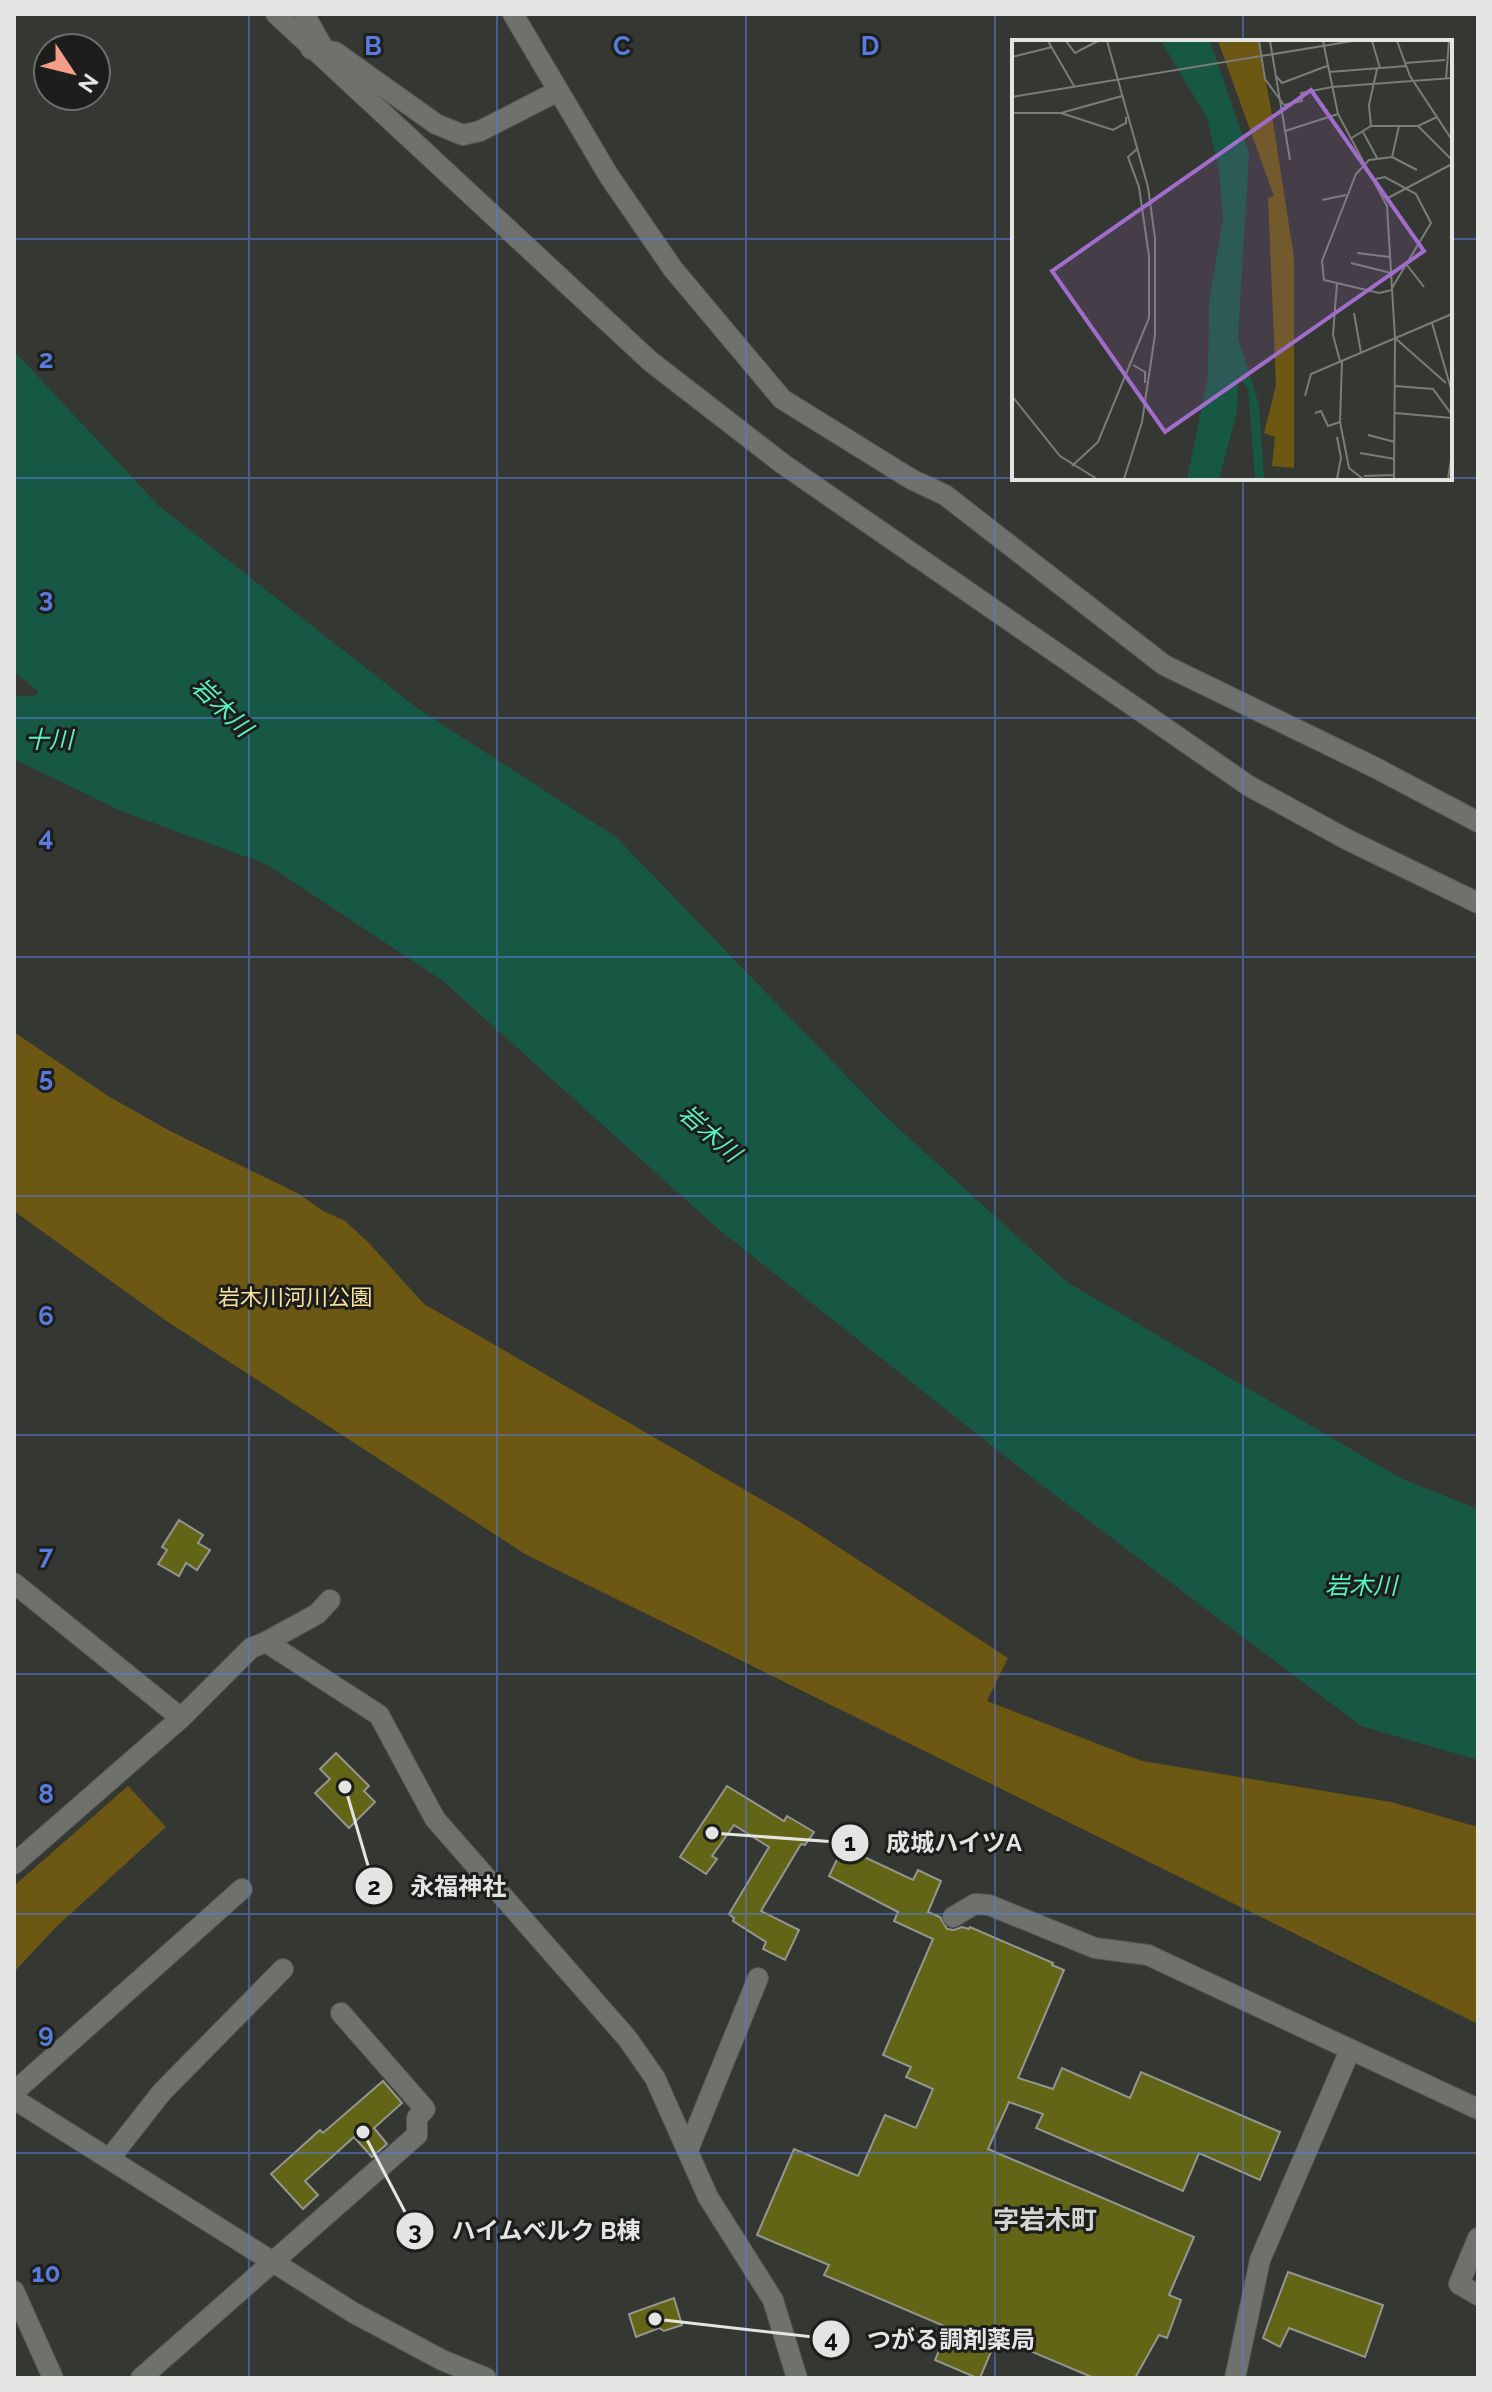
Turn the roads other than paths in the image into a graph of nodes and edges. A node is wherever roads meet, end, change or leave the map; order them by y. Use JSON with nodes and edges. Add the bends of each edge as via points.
{"nodes":[{"id":1,"x":276,"y":14,"type":"edge"},
{"id":2,"x":304,"y":14,"type":"edge"},
{"id":3,"x":513,"y":14,"type":"edge"},
{"id":4,"x":318,"y":50,"type":"junction"},
{"id":5,"x":558,"y":91,"type":"junction"},
{"id":6,"x":1478,"y":822,"type":"edge"},
{"id":7,"x":1478,"y":903,"type":"edge"},
{"id":8,"x":14,"y":1583,"type":"edge"},
{"id":9,"x":330,"y":1600,"type":"dead end"},
{"id":10,"x":266,"y":1642,"type":"junction"},
{"id":11,"x":181,"y":1718,"type":"junction"},
{"id":12,"x":14,"y":1864,"type":"edge"},
{"id":13,"x":242,"y":1889,"type":"dead end"},
{"id":14,"x":953,"y":1917,"type":"dead end"},
{"id":15,"x":283,"y":1969,"type":"dead end"},
{"id":16,"x":758,"y":1978,"type":"dead end"},
{"id":17,"x":341,"y":2013,"type":"dead end"},
{"id":18,"x":1350,"y":2050,"type":"junction"},
{"id":19,"x":14,"y":2092,"type":"edge"},
{"id":20,"x":14,"y":2099,"type":"edge"},
{"id":21,"x":1478,"y":2109,"type":"edge"},
{"id":22,"x":688,"y":2150,"type":"junction"},
{"id":23,"x":110,"y":2158,"type":"junction"},
{"id":24,"x":1478,"y":2238,"type":"edge"},
{"id":25,"x":276,"y":2262,"type":"junction"},
{"id":26,"x":14,"y":2291,"type":"edge"},
{"id":27,"x":1478,"y":2295,"type":"edge"},
{"id":28,"x":45,"y":2373,"type":"edge"},
{"id":29,"x":141,"y":2378,"type":"edge"},
{"id":30,"x":486,"y":2378,"type":"edge"},
{"id":31,"x":797,"y":2378,"type":"edge"},
{"id":32,"x":1235,"y":2378,"type":"edge"}],
"edges":[{"from":1,"to":4,"type":"street"},
{"from":2,"to":4,"type":"street"},
{"from":3,"to":5,"type":"street"},
{"from":4,"to":5,"type":"street","via":[[335,52],[436,124],[463,135]]},
{"from":4,"to":7,"type":"street","via":[[650,361],[783,464],[1249,786]]},
{"from":5,"to":6,"type":"street","via":[[673,269],[782,399],[945,495],[1164,665]]},
{"from":8,"to":11,"type":"street"},
{"from":9,"to":10,"type":"street","via":[[317,1614]]},
{"from":10,"to":11,"type":"street","via":[[251,1648]]},
{"from":10,"to":22,"type":"street","via":[[379,1715],[435,1819],[627,2038],[655,2078]]},
{"from":11,"to":12,"type":"street"},
{"from":13,"to":19,"type":"street"},
{"from":14,"to":18,"type":"street","via":[[975,1904],[989,1905],[1095,1948],[1148,1955]]},
{"from":15,"to":23,"type":"street","via":[[162,2092]]},
{"from":16,"to":22,"type":"street"},
{"from":17,"to":25,"type":"street","via":[[425,2109],[417,2118],[417,2135]]},
{"from":18,"to":21,"type":"street"},
{"from":18,"to":32,"type":"street","via":[[1260,2260]]},
{"from":20,"to":23,"type":"street"},
{"from":22,"to":31,"type":"street","via":[[708,2197],[773,2300]]},
{"from":23,"to":25,"type":"street"},
{"from":24,"to":27,"type":"street","via":[[1459,2284]]},
{"from":25,"to":29,"type":"street"},
{"from":25,"to":30,"type":"street","via":[[397,2337]]},
{"from":26,"to":28,"type":"street"}]}
